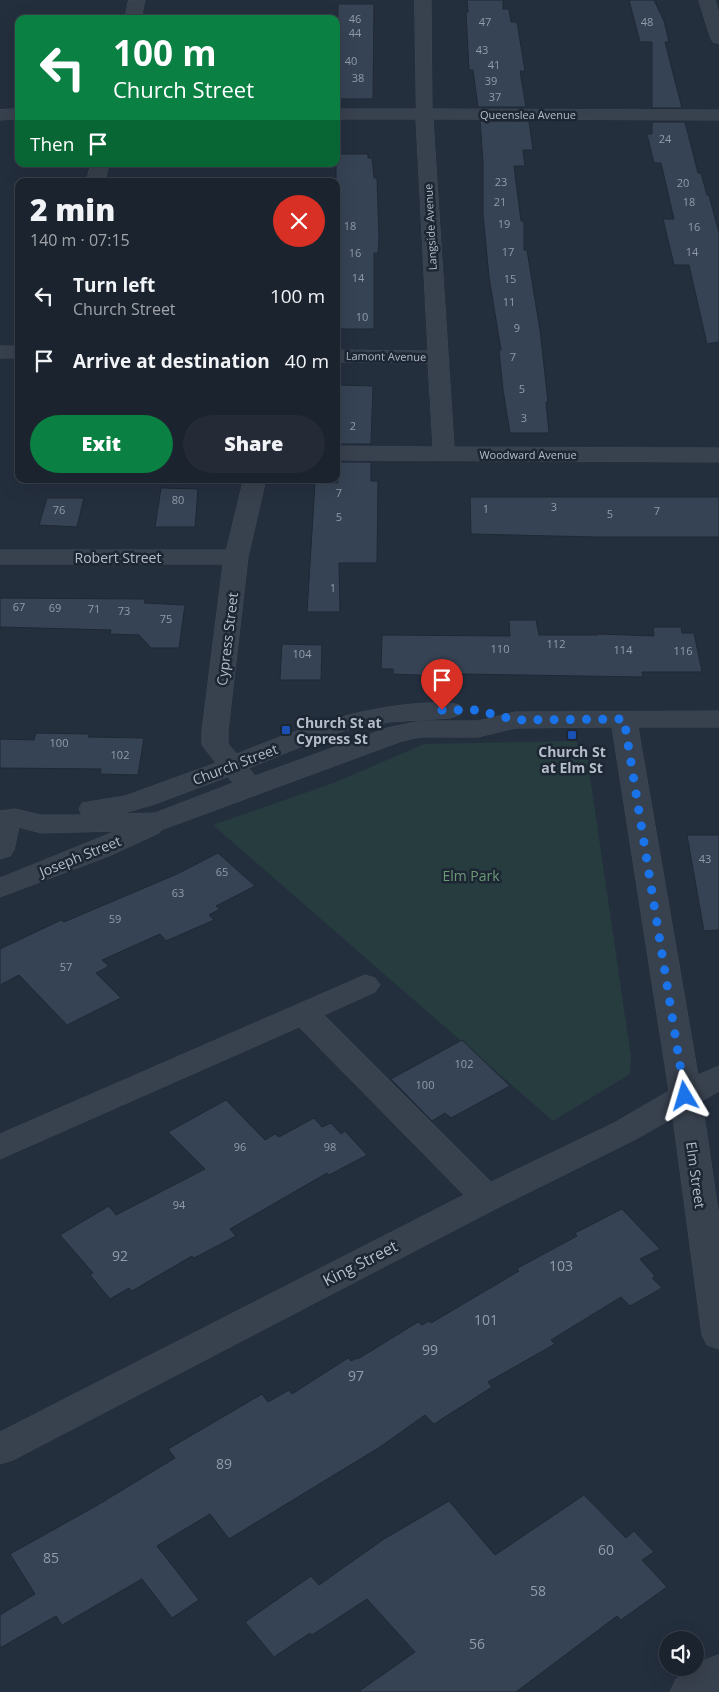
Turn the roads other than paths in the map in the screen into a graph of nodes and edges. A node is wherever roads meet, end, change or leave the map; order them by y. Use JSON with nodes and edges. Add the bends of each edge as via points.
{"nodes":[{"id":1,"x":137,"y":0,"type":"edge"},
{"id":2,"x":423,"y":0,"type":"edge"},
{"id":3,"x":708,"y":0,"type":"edge"},
{"id":4,"x":134,"y":15,"type":"edge"},
{"id":5,"x":719,"y":39,"type":"edge"},
{"id":6,"x":0,"y":114,"type":"edge"},
{"id":7,"x":15,"y":114,"type":"edge"},
{"id":8,"x":340,"y":114,"type":"edge"},
{"id":9,"x":424,"y":114,"type":"junction"},
{"id":10,"x":719,"y":115,"type":"edge"},
{"id":11,"x":0,"y":352,"type":"edge"},
{"id":12,"x":15,"y":352,"type":"edge"},
{"id":13,"x":340,"y":356,"type":"edge"},
{"id":14,"x":437,"y":357,"type":"junction"},
{"id":15,"x":340,"y":453,"type":"edge"},
{"id":16,"x":444,"y":454,"type":"junction"},
{"id":17,"x":719,"y":455,"type":"edge"},
{"id":18,"x":254,"y":483,"type":"edge"},
{"id":19,"x":0,"y":557,"type":"edge"},
{"id":20,"x":236,"y":557,"type":"junction"},
{"id":21,"x":624,"y":719,"type":"junction"},
{"id":22,"x":719,"y":719,"type":"edge"},
{"id":23,"x":515,"y":720,"type":"junction"},
{"id":24,"x":232,"y":767,"type":"junction"},
{"id":25,"x":252,"y":787,"type":"junction"},
{"id":26,"x":7,"y":818,"type":"edge"},
{"id":27,"x":158,"y":822,"type":"junction"},
{"id":28,"x":0,"y":850,"type":"edge"},
{"id":29,"x":0,"y":888,"type":"edge"},
{"id":30,"x":365,"y":985,"type":"dead end"},
{"id":31,"x":303,"y":1012,"type":"junction"},
{"id":32,"x":719,"y":1077,"type":"edge"},
{"id":33,"x":685,"y":1096,"type":"junction"},
{"id":34,"x":0,"y":1147,"type":"edge"},
{"id":35,"x":487,"y":1198,"type":"junction"},
{"id":36,"x":719,"y":1335,"type":"edge"},
{"id":37,"x":0,"y":1449,"type":"edge"},
{"id":38,"x":719,"y":1673,"type":"edge"},
{"id":39,"x":690,"y":1692,"type":"edge"}],
"edges":[{"from":1,"to":4,"type":"street"},
{"from":2,"to":9,"type":"street","name":"Langside Avenue"},
{"from":3,"to":5,"type":"street"},
{"from":6,"to":7,"type":"street"},
{"from":8,"to":9,"type":"street","name":"Queenslea Avenue"},
{"from":9,"to":10,"type":"street","name":"Queenslea Avenue"},
{"from":9,"to":14,"type":"street","name":"Langside Avenue"},
{"from":11,"to":12,"type":"street"},
{"from":13,"to":14,"type":"street","name":"Lamont Avenue"},
{"from":14,"to":16,"type":"street","name":"Langside Avenue"},
{"from":15,"to":16,"type":"street","name":"Woodward Avenue"},
{"from":16,"to":17,"type":"street","name":"Woodward Avenue"},
{"from":18,"to":20,"type":"street","name":"Cypress Street"},
{"from":19,"to":20,"type":"street","name":"Robert Street"},
{"from":20,"to":24,"type":"street","name":"Cypress Street","via":[[215,745]]},
{"from":21,"to":22,"type":"street","name":"Church Street"},
{"from":21,"to":23,"type":"street","name":"Church Street"},
{"from":21,"to":33,"type":"street","name":"Elm Street"},
{"from":23,"to":24,"type":"street","name":"Church Street","via":[[477,710],[408,711],[376,716],[330,727]]},
{"from":23,"to":25,"type":"street","name":"Church Street","via":[[478,729],[421,729],[396,734]]},
{"from":24,"to":25,"type":"street","name":"Cypress Street"},
{"from":24,"to":26,"type":"street","name":"Church Street","via":[[132,803],[100,809],[41,811]]},
{"from":25,"to":27,"type":"street","name":"Church Street"},
{"from":26,"to":27,"type":"street","name":"Church Street","via":[[41,824]]},
{"from":26,"to":28,"type":"street"},
{"from":27,"to":29,"type":"street","name":"Joseph Street","via":[[99,850]]},
{"from":30,"to":31,"type":"street"},
{"from":31,"to":34,"type":"street"},
{"from":31,"to":35,"type":"street"},
{"from":32,"to":33,"type":"street","name":"King Street"},
{"from":33,"to":35,"type":"street","name":"King Street","via":[[624,1131]]},
{"from":33,"to":36,"type":"street","name":"Elm Street"},
{"from":35,"to":37,"type":"street","name":"King Street"},
{"from":38,"to":39,"type":"street"}]}
